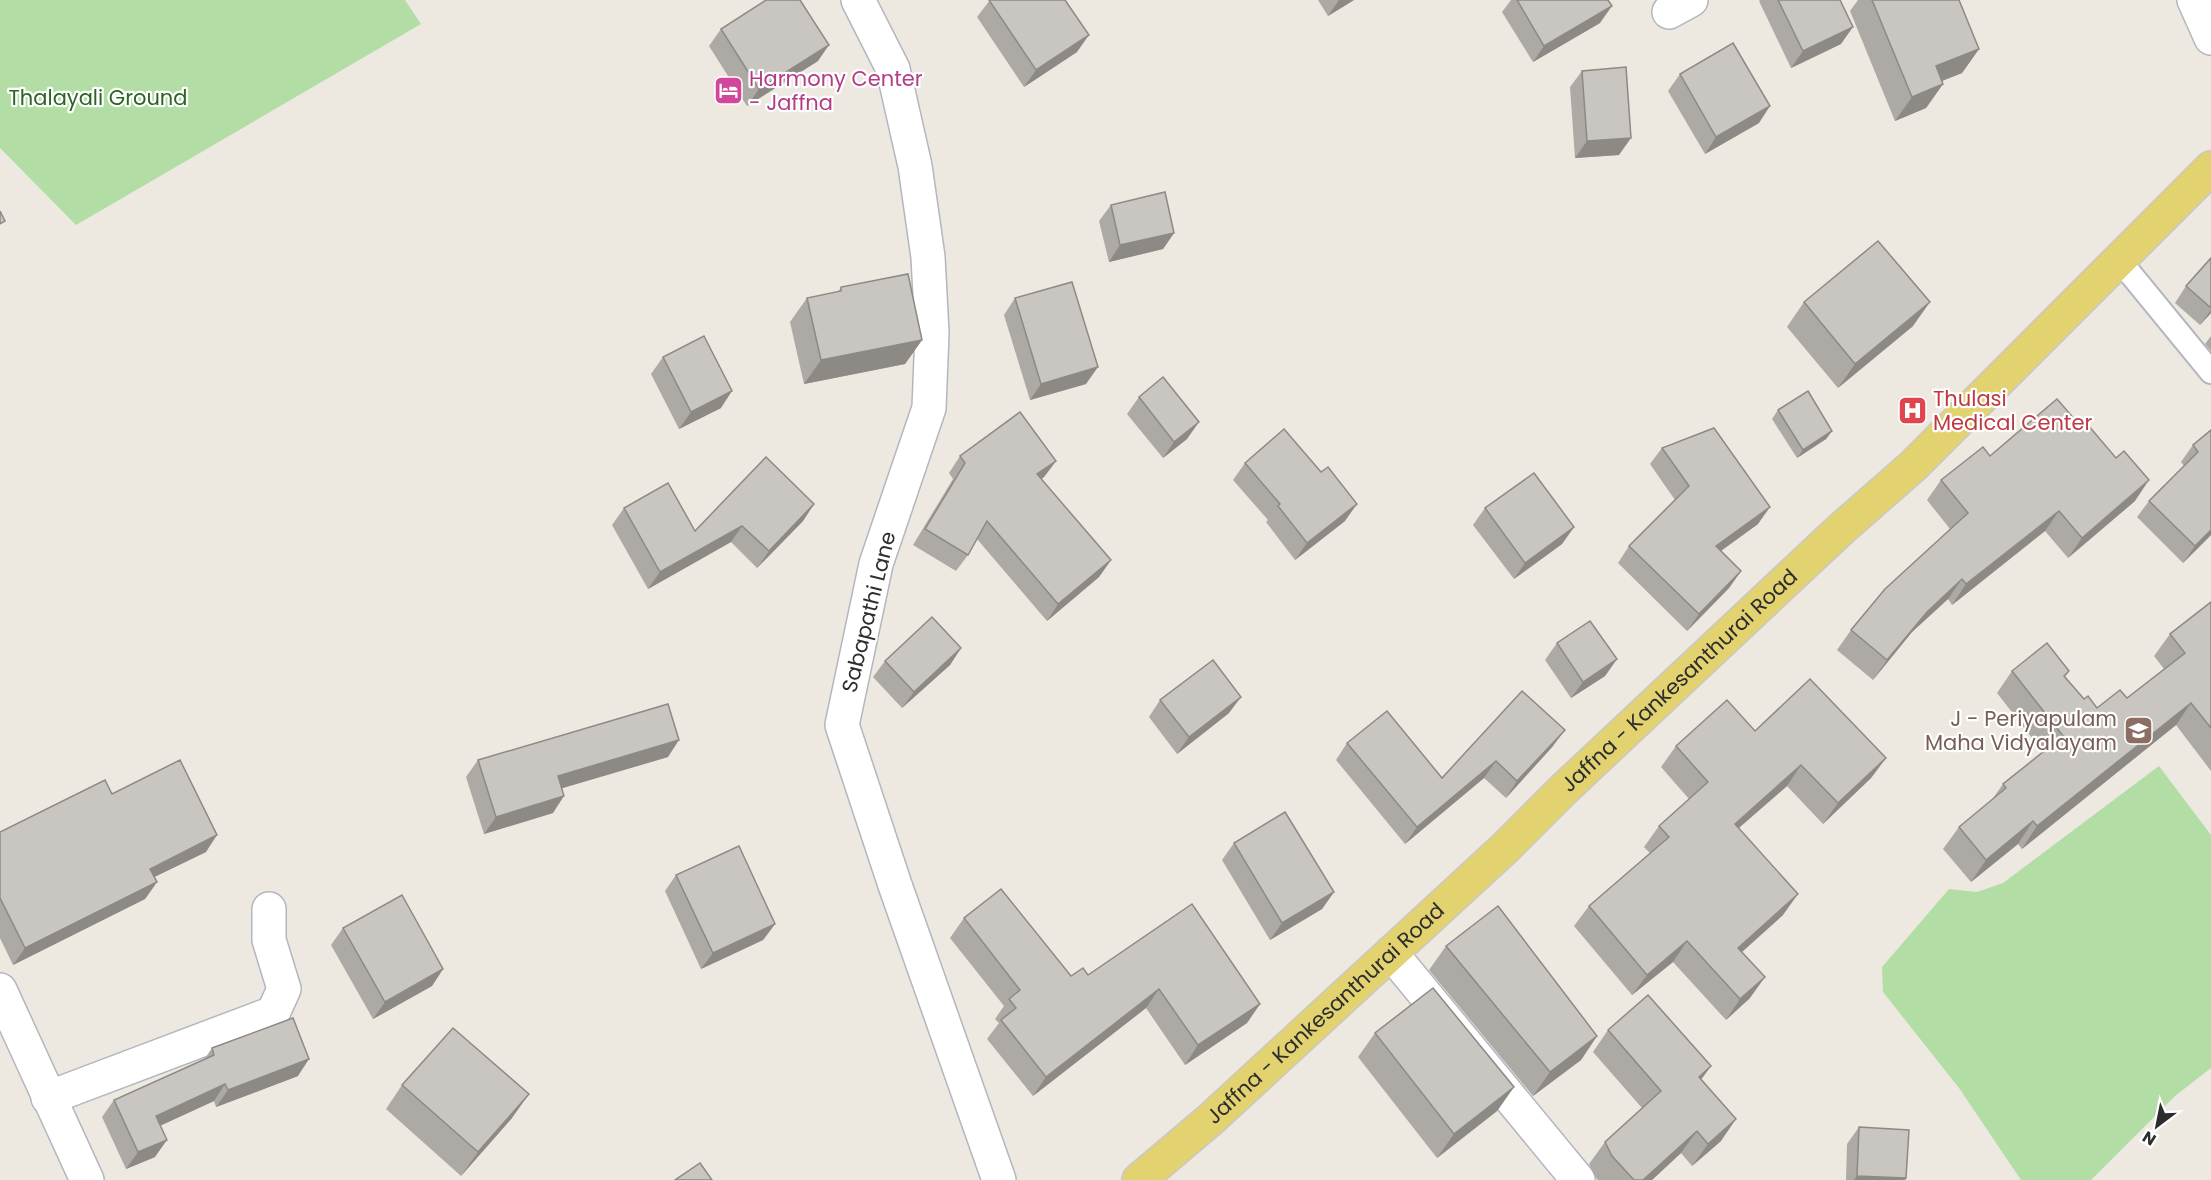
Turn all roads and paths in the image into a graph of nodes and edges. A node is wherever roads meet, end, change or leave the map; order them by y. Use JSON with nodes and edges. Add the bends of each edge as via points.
{"nodes":[{"id":1,"x":858,"y":0,"type":"edge"},
{"id":2,"x":2194,"y":0,"type":"edge"},
{"id":3,"x":2211,"y":38,"type":"edge"},
{"id":4,"x":2211,"y":168,"type":"edge"},
{"id":5,"x":2120,"y":261,"type":"junction"},
{"id":6,"x":2211,"y":372,"type":"edge"},
{"id":7,"x":269,"y":909,"type":"dead end"},
{"id":8,"x":1391,"y":953,"type":"junction"},
{"id":9,"x":0,"y":990,"type":"edge"},
{"id":10,"x":48,"y":1098,"type":"junction"},
{"id":11,"x":87,"y":1180,"type":"edge"},
{"id":12,"x":999,"y":1180,"type":"edge"},
{"id":13,"x":1139,"y":1180,"type":"edge"},
{"id":14,"x":1578,"y":1180,"type":"edge"}],
"edges":[{"from":1,"to":12,"type":"street","name":"Sabapathi Lane","via":[[893,69],[915,166],[928,257],[932,333],[929,408],[876,564],[842,725]]},
{"from":2,"to":3,"type":"street"},
{"from":4,"to":5,"type":"main road","name":"Jaffna - Kankesanthurai Road"},
{"from":5,"to":6,"type":"lane"},
{"from":5,"to":8,"type":"main road","name":"Jaffna - Kankesanthurai Road","via":[[1912,466]]},
{"from":7,"to":10,"type":"street","via":[[269,940],[284,989],[273,1013]]},
{"from":8,"to":13,"type":"main road","name":"Jaffna - Kankesanthurai Road"},
{"from":8,"to":14,"type":"street"},
{"from":9,"to":10,"type":"street"},
{"from":10,"to":11,"type":"street"}]}
